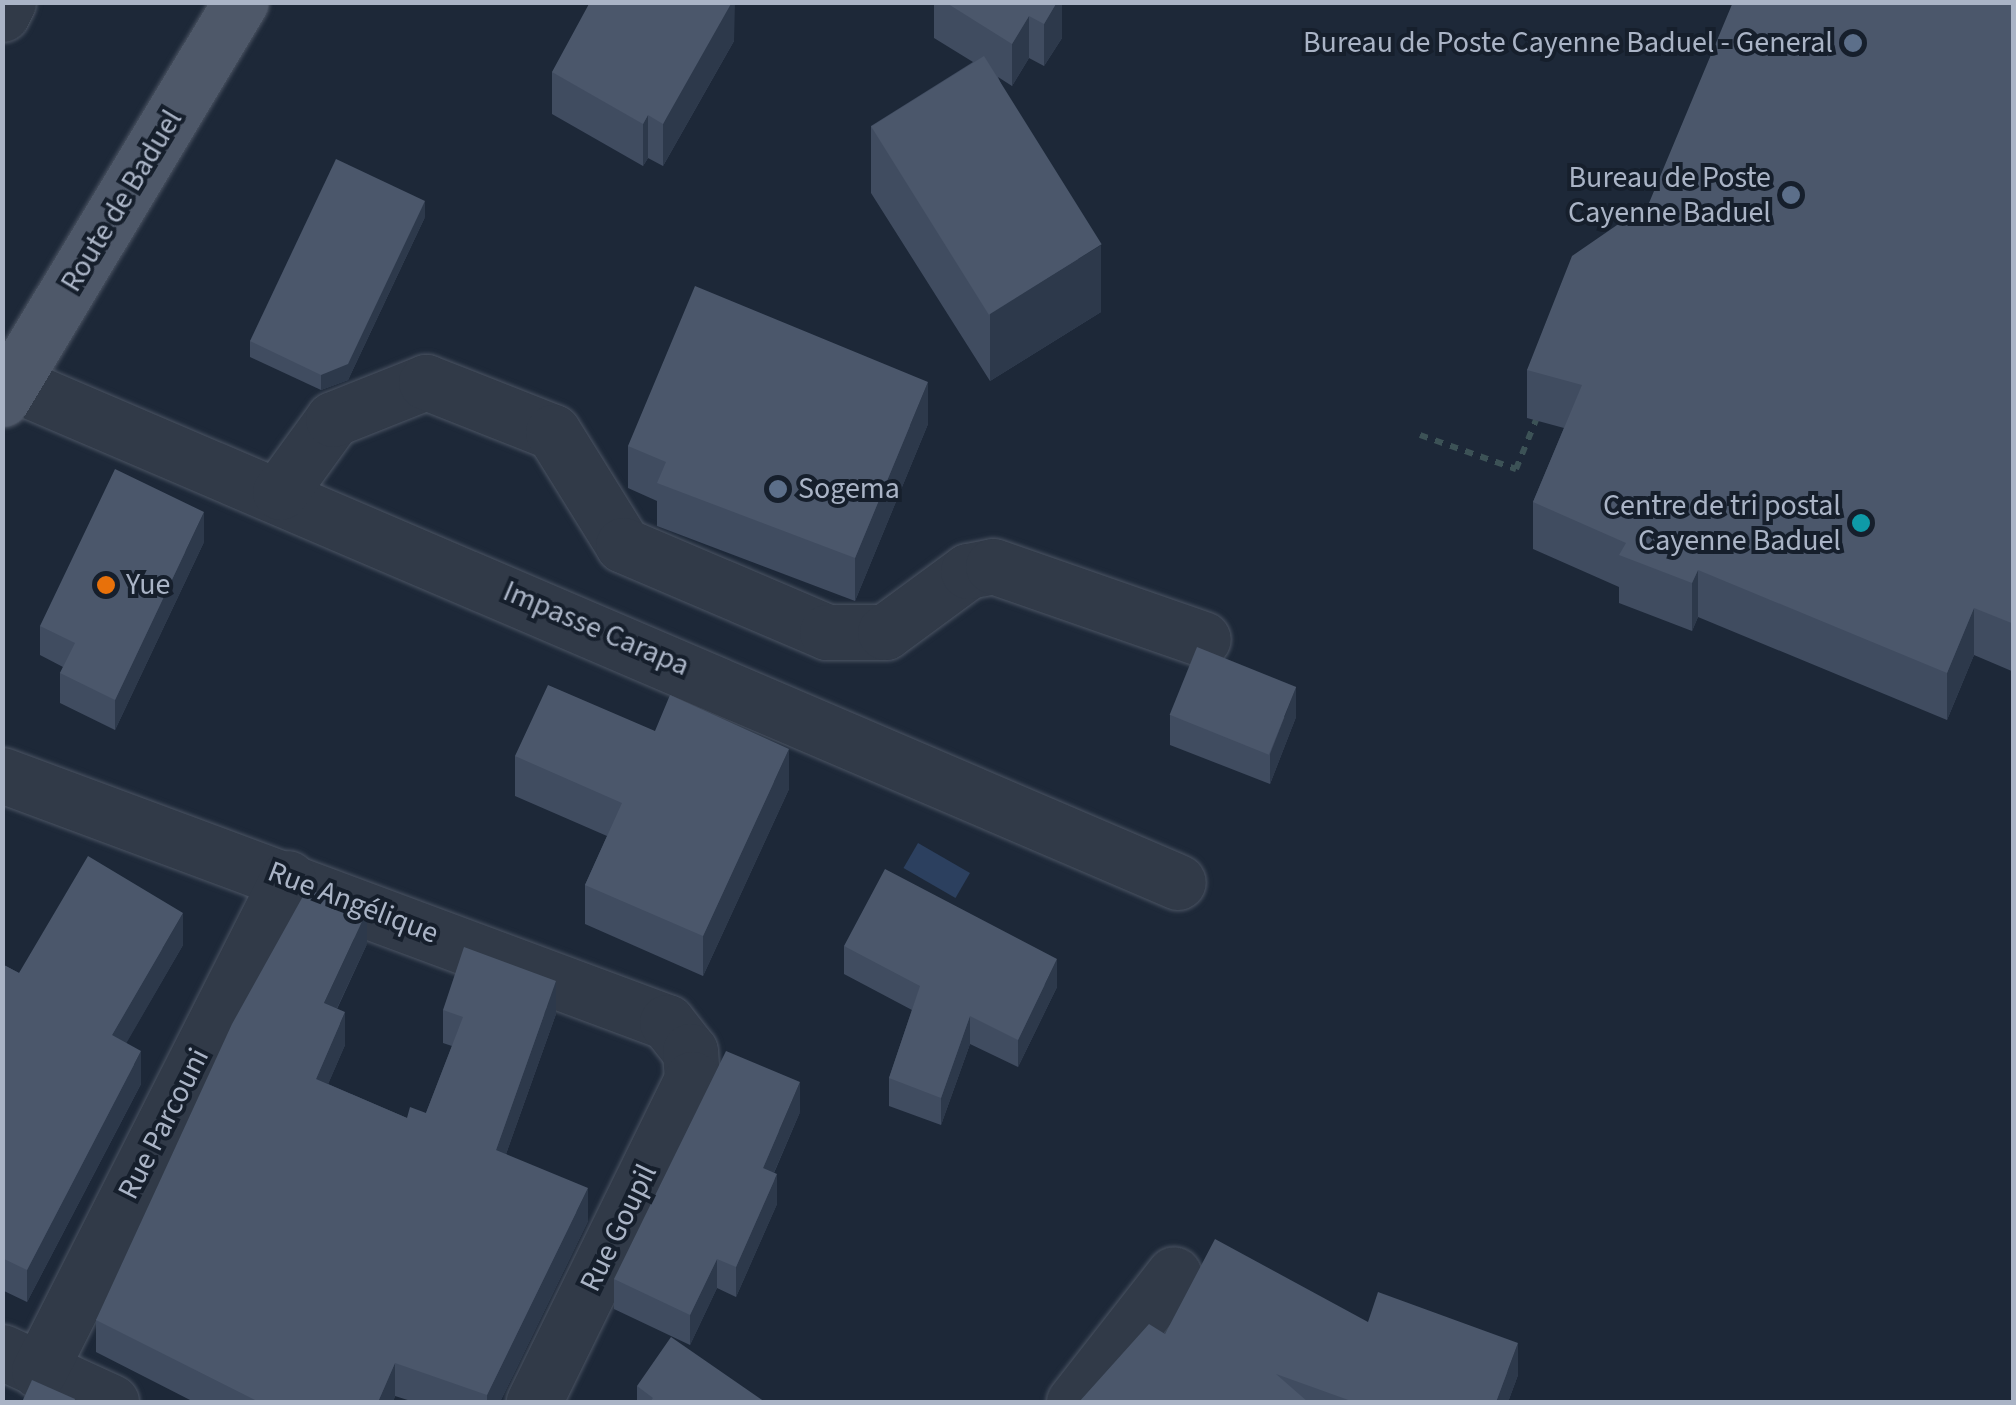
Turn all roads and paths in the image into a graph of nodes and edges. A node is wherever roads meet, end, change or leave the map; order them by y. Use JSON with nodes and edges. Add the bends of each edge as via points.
{"nodes":[{"id":1,"x":8,"y":2,"type":"edge"},
{"id":2,"x":241,"y":2,"type":"edge"},
{"id":3,"x":2,"y":14,"type":"edge"},
{"id":4,"x":7,"y":391,"type":"edge"},
{"id":5,"x":1536,"y":420,"type":"dead end"},
{"id":6,"x":1420,"y":434,"type":"dead end"},
{"id":7,"x":280,"y":492,"type":"junction"},
{"id":8,"x":1204,"y":639,"type":"dead end"},
{"id":9,"x":2,"y":775,"type":"edge"},
{"id":10,"x":288,"y":878,"type":"junction"},
{"id":11,"x":1178,"y":882,"type":"dead end"},
{"id":12,"x":690,"y":1051,"type":"joint"},
{"id":13,"x":1174,"y":1274,"type":"dead end"},
{"id":14,"x":21,"y":1362,"type":"edge"},
{"id":15,"x":111,"y":1402,"type":"edge"},
{"id":16,"x":534,"y":1402,"type":"edge"},
{"id":17,"x":1074,"y":1402,"type":"edge"}],
"edges":[{"from":1,"to":3,"type":"street"},
{"from":2,"to":4,"type":"main road","name":"Route de Baduel"},
{"from":4,"to":7,"type":"street","name":"Impasse Carapa"},
{"from":5,"to":6,"type":"path","via":[[1516,469]]},
{"from":7,"to":8,"type":"street","via":[[333,419],[426,382],[552,432],[623,546],[827,632],[885,632],[968,571],[993,566]]},
{"from":7,"to":11,"type":"street","name":"Impasse Carapa"},
{"from":9,"to":10,"type":"street","name":"Rue Angélique"},
{"from":10,"to":12,"type":"street","name":"Rue Angélique","via":[[667,1022]]},
{"from":10,"to":14,"type":"street","name":"Rue Parcouni"},
{"from":12,"to":16,"type":"street","name":"Rue Goupil","via":[[692,1078]]},
{"from":13,"to":17,"type":"street"},
{"from":14,"to":15,"type":"street"}]}
